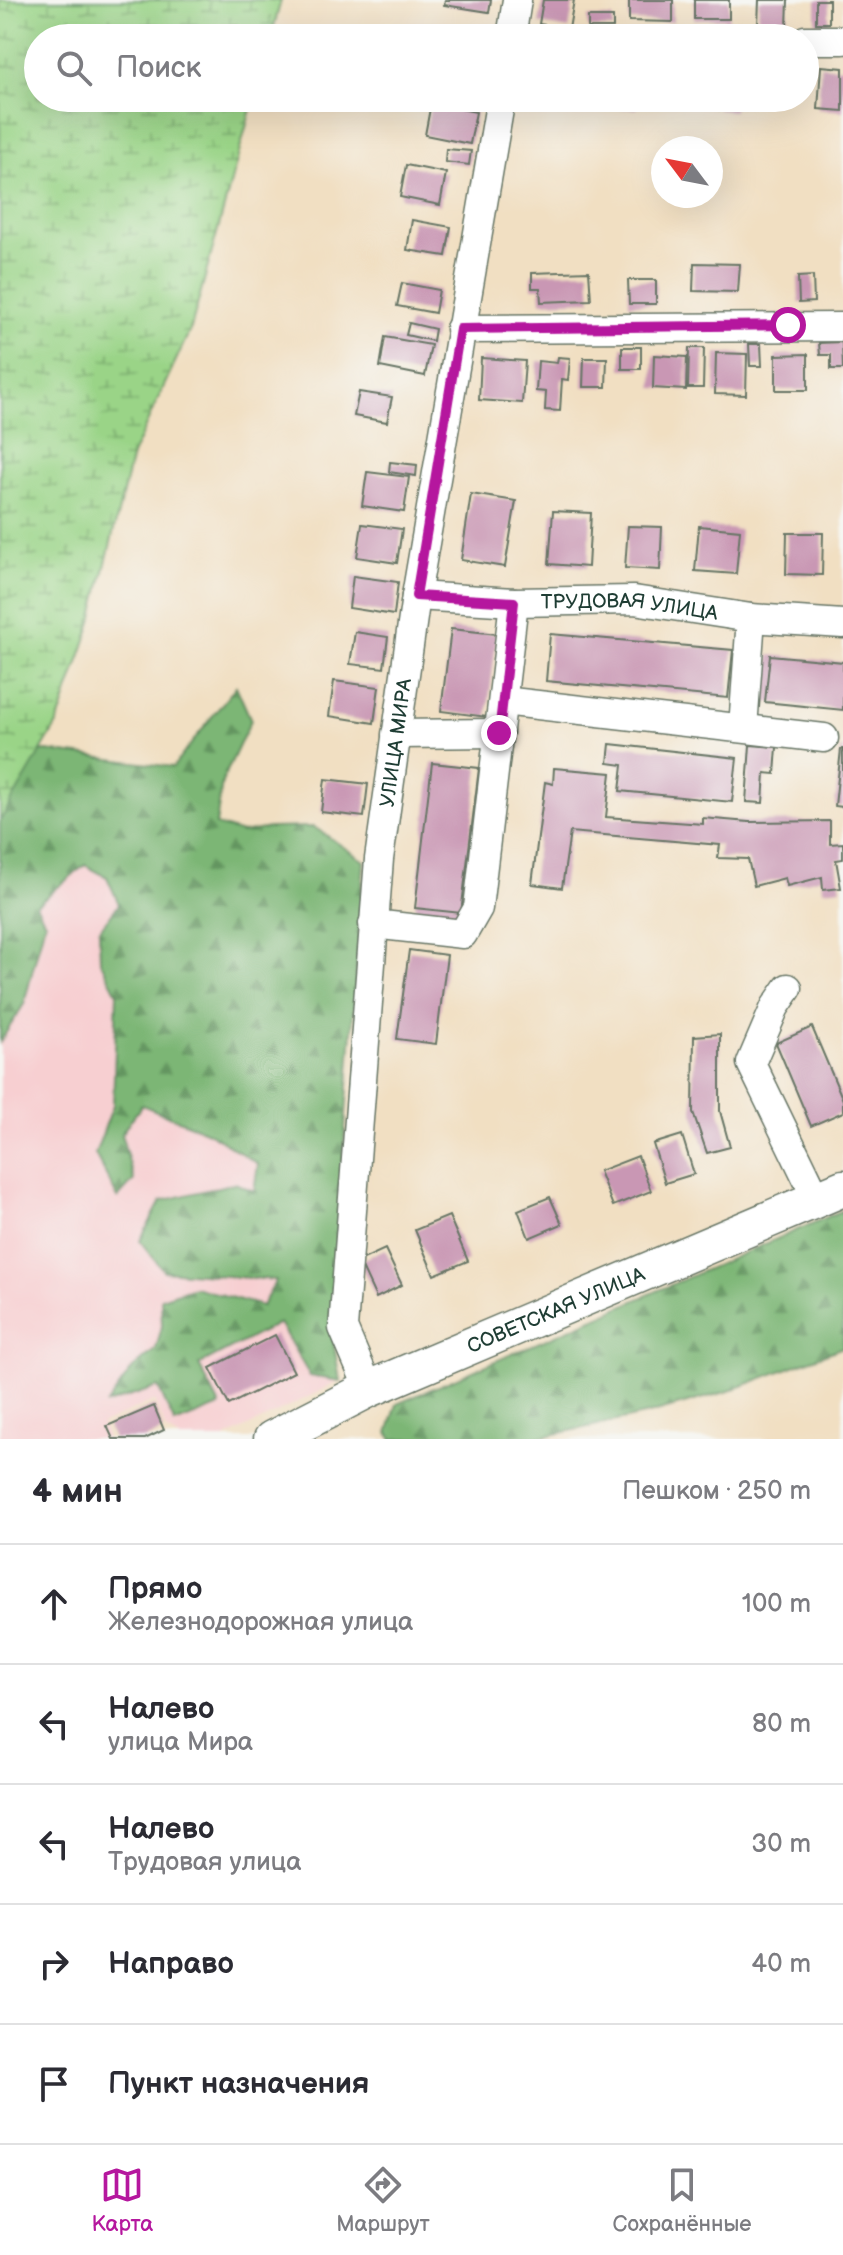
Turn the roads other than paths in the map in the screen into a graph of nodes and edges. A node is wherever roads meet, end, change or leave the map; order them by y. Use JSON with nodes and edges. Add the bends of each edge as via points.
{"nodes":[{"id":1,"x":517,"y":0,"type":"edge"},
{"id":2,"x":513,"y":24,"type":"edge"},
{"id":3,"x":819,"y":40,"type":"edge"},
{"id":4,"x":843,"y":40,"type":"edge"},
{"id":5,"x":499,"y":112,"type":"edge"},
{"id":6,"x":843,"y":327,"type":"edge"},
{"id":7,"x":460,"y":329,"type":"junction"},
{"id":8,"x":416,"y":596,"type":"junction"},
{"id":9,"x":514,"y":602,"type":"junction"},
{"id":10,"x":751,"y":618,"type":"junction"},
{"id":11,"x":843,"y":624,"type":"edge"},
{"id":12,"x":503,"y":701,"type":"junction"},
{"id":13,"x":743,"y":728,"type":"junction"},
{"id":14,"x":499,"y":733,"type":"junction"},
{"id":15,"x":396,"y":734,"type":"junction"},
{"id":16,"x":824,"y":738,"type":"dead end"},
{"id":17,"x":373,"y":924,"type":"junction"},
{"id":18,"x":788,"y":988,"type":"dead end"},
{"id":19,"x":830,"y":1193,"type":"edge"},
{"id":20,"x":369,"y":1389,"type":"junction"},
{"id":21,"x":272,"y":1439,"type":"edge"}],
"edges":[{"from":1,"to":2,"type":"street"},
{"from":3,"to":4,"type":"street"},
{"from":5,"to":7,"type":"street","name":"УЛИЦА МИРА"},
{"from":6,"to":7,"type":"street"},
{"from":7,"to":8,"type":"street","name":"УЛИЦА МИРА"},
{"from":8,"to":9,"type":"street","name":"ТРУДОВАЯ УЛИЦА"},
{"from":8,"to":15,"type":"street","name":"УЛИЦА МИРА"},
{"from":9,"to":10,"type":"street","name":"ТРУДОВАЯ УЛИЦА","via":[[634,600]]},
{"from":9,"to":12,"type":"street"},
{"from":10,"to":11,"type":"street","name":"ТРУДОВАЯ УЛИЦА"},
{"from":10,"to":13,"type":"street"},
{"from":12,"to":13,"type":"street"},
{"from":12,"to":14,"type":"street"},
{"from":13,"to":16,"type":"street"},
{"from":14,"to":15,"type":"street"},
{"from":14,"to":17,"type":"street","via":[[478,908],[463,934]]},
{"from":15,"to":17,"type":"street","name":"УЛИЦА МИРА"},
{"from":17,"to":20,"type":"street","name":"УЛИЦА МИРА","via":[[343,1328]]},
{"from":18,"to":19,"type":"street","via":[[751,1063]]},
{"from":19,"to":20,"type":"main road","name":"СОВЕТСКАЯ УЛИЦА"},
{"from":20,"to":21,"type":"main road","name":"СОВЕТСКАЯ УЛИЦА"}]}
